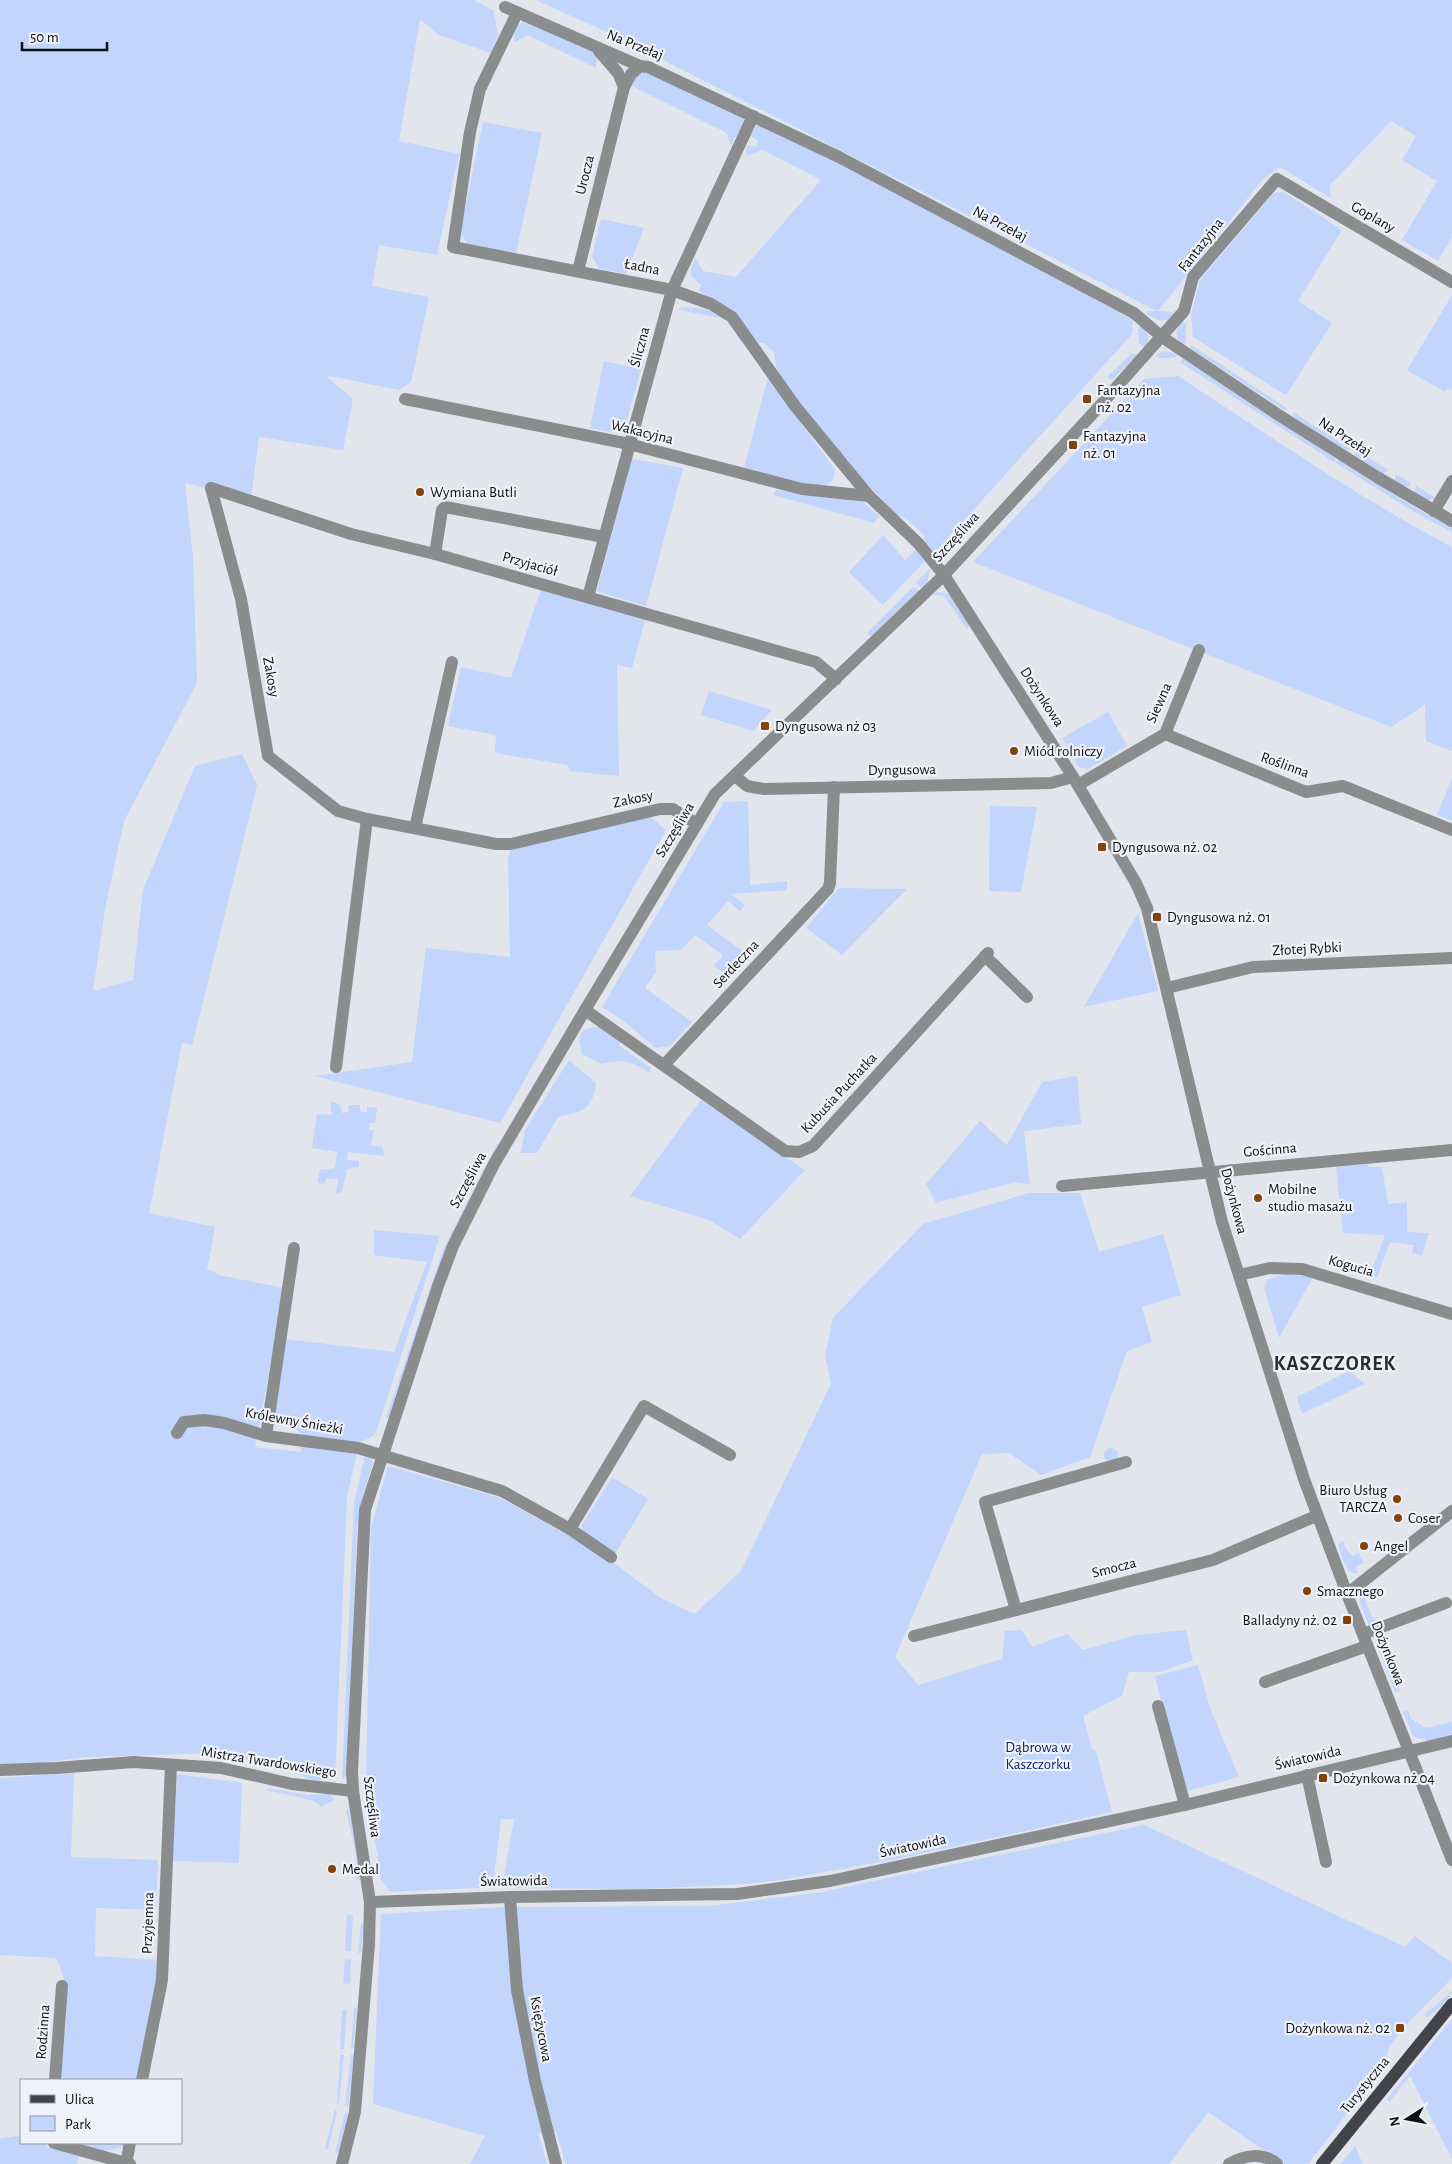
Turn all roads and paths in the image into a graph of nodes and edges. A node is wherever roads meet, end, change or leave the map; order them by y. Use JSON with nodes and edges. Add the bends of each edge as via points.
{"nodes":[{"id":1,"x":504,"y":7,"type":"dead end"},
{"id":2,"x":516,"y":13,"type":"junction"},
{"id":3,"x":592,"y":45,"type":"junction"},
{"id":4,"x":640,"y":66,"type":"junction"},
{"id":5,"x":624,"y":87,"type":"junction"},
{"id":6,"x":753,"y":116,"type":"junction"},
{"id":7,"x":1277,"y":179,"type":"joint"},
{"id":8,"x":578,"y":271,"type":"junction"},
{"id":9,"x":1452,"y":282,"type":"edge"},
{"id":10,"x":672,"y":290,"type":"junction"},
{"id":11,"x":1162,"y":338,"type":"junction"},
{"id":12,"x":405,"y":399,"type":"dead end"},
{"id":13,"x":629,"y":444,"type":"junction"},
{"id":14,"x":1452,"y":481,"type":"edge"},
{"id":15,"x":211,"y":488,"type":"joint"},
{"id":16,"x":870,"y":496,"type":"junction"},
{"id":17,"x":1434,"y":511,"type":"junction"},
{"id":18,"x":1452,"y":521,"type":"edge"},
{"id":19,"x":604,"y":537,"type":"junction"},
{"id":20,"x":435,"y":554,"type":"junction"},
{"id":21,"x":944,"y":575,"type":"junction"},
{"id":22,"x":588,"y":597,"type":"junction"},
{"id":23,"x":1199,"y":650,"type":"dead end"},
{"id":24,"x":452,"y":662,"type":"dead end"},
{"id":25,"x":836,"y":679,"type":"junction"},
{"id":26,"x":1165,"y":734,"type":"junction"},
{"id":27,"x":735,"y":776,"type":"junction"},
{"id":28,"x":1076,"y":781,"type":"junction"},
{"id":29,"x":834,"y":787,"type":"junction"},
{"id":30,"x":367,"y":819,"type":"junction"},
{"id":31,"x":697,"y":824,"type":"junction"},
{"id":32,"x":415,"y":828,"type":"junction"},
{"id":33,"x":1452,"y":830,"type":"edge"},
{"id":34,"x":1452,"y":958,"type":"edge"},
{"id":35,"x":1167,"y":988,"type":"junction"},
{"id":36,"x":1027,"y":998,"type":"dead end"},
{"id":37,"x":585,"y":1010,"type":"junction"},
{"id":38,"x":664,"y":1064,"type":"junction"},
{"id":39,"x":336,"y":1067,"type":"dead end"},
{"id":40,"x":1452,"y":1150,"type":"edge"},
{"id":41,"x":1210,"y":1171,"type":"junction"},
{"id":42,"x":1062,"y":1186,"type":"dead end"},
{"id":43,"x":294,"y":1248,"type":"dead end"},
{"id":44,"x":1239,"y":1275,"type":"junction"},
{"id":45,"x":1452,"y":1314,"type":"edge"},
{"id":46,"x":177,"y":1433,"type":"dead end"},
{"id":47,"x":266,"y":1436,"type":"junction"},
{"id":48,"x":382,"y":1455,"type":"junction"},
{"id":49,"x":730,"y":1455,"type":"dead end"},
{"id":50,"x":1126,"y":1462,"type":"dead end"},
{"id":51,"x":1452,"y":1511,"type":"edge"},
{"id":52,"x":1316,"y":1516,"type":"junction"},
{"id":53,"x":570,"y":1529,"type":"junction"},
{"id":54,"x":611,"y":1557,"type":"dead end"},
{"id":55,"x":1347,"y":1594,"type":"junction"},
{"id":56,"x":1446,"y":1602,"type":"dead end"},
{"id":57,"x":1016,"y":1610,"type":"junction"},
{"id":58,"x":914,"y":1636,"type":"dead end"},
{"id":59,"x":1365,"y":1640,"type":"junction"},
{"id":60,"x":1265,"y":1682,"type":"dead end"},
{"id":61,"x":1158,"y":1706,"type":"dead end"},
{"id":62,"x":1452,"y":1741,"type":"edge"},
{"id":63,"x":1409,"y":1751,"type":"junction"},
{"id":64,"x":171,"y":1765,"type":"junction"},
{"id":65,"x":0,"y":1770,"type":"edge"},
{"id":66,"x":1306,"y":1775,"type":"junction"},
{"id":67,"x":352,"y":1791,"type":"junction"},
{"id":68,"x":1185,"y":1805,"type":"junction"},
{"id":69,"x":1452,"y":1860,"type":"edge"},
{"id":70,"x":1326,"y":1862,"type":"dead end"},
{"id":71,"x":510,"y":1897,"type":"junction"},
{"id":72,"x":370,"y":1902,"type":"junction"},
{"id":73,"x":62,"y":1986,"type":"dead end"},
{"id":74,"x":1452,"y":2004,"type":"edge"},
{"id":75,"x":55,"y":2079,"type":"edge"},
{"id":76,"x":142,"y":2079,"type":"edge"},
{"id":77,"x":58,"y":2144,"type":"edge"},
{"id":78,"x":130,"y":2144,"type":"edge"},
{"id":79,"x":128,"y":2164,"type":"edge"},
{"id":80,"x":342,"y":2164,"type":"edge"},
{"id":81,"x":556,"y":2164,"type":"edge"},
{"id":82,"x":1229,"y":2164,"type":"edge"},
{"id":83,"x":1277,"y":2164,"type":"edge"},
{"id":84,"x":1322,"y":2164,"type":"edge"}],
"edges":[{"from":1,"to":2,"type":"street","name":"Na Przełaj"},
{"from":2,"to":3,"type":"street","name":"Na Przełaj"},
{"from":2,"to":8,"type":"street","name":"Ładna","via":[[480,89],[470,132],[453,247]]},
{"from":3,"to":4,"type":"street","name":"Na Przełaj"},
{"from":3,"to":5,"type":"street","via":[[610,62]]},
{"from":4,"to":5,"type":"street","name":"Urocza"},
{"from":4,"to":6,"type":"street","name":"Na Przełaj"},
{"from":5,"to":8,"type":"street","name":"Urocza"},
{"from":6,"to":10,"type":"street","name":"Śliczna"},
{"from":6,"to":11,"type":"street","name":"Na Przełaj","via":[[839,157],[1134,314]]},
{"from":7,"to":9,"type":"street","name":"Goplany"},
{"from":7,"to":11,"type":"street","name":"Fantazyjna","via":[[1193,277],[1184,311]]},
{"from":8,"to":10,"type":"street","name":"Ładna"},
{"from":10,"to":13,"type":"street","name":"Śliczna"},
{"from":10,"to":16,"type":"street","name":"Ładna","via":[[711,304],[732,317],[795,406]]},
{"from":11,"to":17,"type":"street","name":"Na Przełaj"},
{"from":11,"to":21,"type":"street","name":"Szczęśliwa"},
{"from":12,"to":13,"type":"street","name":"Wakacyjna"},
{"from":13,"to":16,"type":"street","name":"Wakacyjna","via":[[793,488]]},
{"from":13,"to":19,"type":"street","name":"Śliczna"},
{"from":14,"to":17,"type":"street"},
{"from":15,"to":20,"type":"street","name":"Przyjaciół","via":[[351,534]]},
{"from":15,"to":30,"type":"street","name":"Zakosy","via":[[241,598],[268,756],[338,811]]},
{"from":16,"to":21,"type":"street","name":"Ładna","via":[[919,544]]},
{"from":17,"to":18,"type":"street","name":"Na Przełaj"},
{"from":19,"to":20,"type":"street","via":[[445,507]]},
{"from":19,"to":22,"type":"street","name":"Śliczna"},
{"from":20,"to":22,"type":"street","name":"Przyjaciół"},
{"from":21,"to":25,"type":"street","name":"Szczęśliwa"},
{"from":21,"to":28,"type":"street","name":"Dożynkowa"},
{"from":22,"to":25,"type":"street","name":"Przyjaciół","via":[[816,662]]},
{"from":23,"to":26,"type":"street","name":"Siewna"},
{"from":24,"to":32,"type":"street"},
{"from":25,"to":27,"type":"street","name":"Szczęśliwa"},
{"from":26,"to":28,"type":"street","name":"Siewna"},
{"from":26,"to":33,"type":"street","name":"Roślinna","via":[[1306,792],[1343,786]]},
{"from":27,"to":29,"type":"street","name":"Dyngusowa","via":[[747,786],[760,789]]},
{"from":27,"to":31,"type":"street","name":"Szczęśliwa","via":[[715,794]]},
{"from":28,"to":29,"type":"street","name":"Dyngusowa"},
{"from":28,"to":35,"type":"street","name":"Dożynkowa","via":[[1141,893]]},
{"from":29,"to":38,"type":"street","name":"Serdeczna","via":[[828,889]]},
{"from":30,"to":32,"type":"street","name":"Zakosy"},
{"from":30,"to":39,"type":"street"},
{"from":31,"to":32,"type":"street","name":"Zakosy","via":[[673,809],[660,808],[511,844]]},
{"from":31,"to":37,"type":"street","name":"Szczęśliwa"},
{"from":34,"to":35,"type":"street","name":"Złotej Rybki","via":[[1253,968]]},
{"from":35,"to":41,"type":"street","name":"Dożynkowa"},
{"from":36,"to":38,"type":"street","name":"Kubusia Puchatka","via":[[986,955],[813,1146],[795,1152],[785,1151]]},
{"from":37,"to":38,"type":"street"},
{"from":37,"to":48,"type":"street","name":"Szczęśliwa","via":[[494,1164],[460,1231],[438,1286]]},
{"from":40,"to":41,"type":"street","name":"Gościnna"},
{"from":41,"to":42,"type":"street","name":"Gościnna"},
{"from":41,"to":44,"type":"street","name":"Dożynkowa"},
{"from":43,"to":47,"type":"street"},
{"from":44,"to":45,"type":"street","name":"Kogucia","via":[[1270,1268],[1302,1269]]},
{"from":44,"to":52,"type":"street","name":"Dożynkowa"},
{"from":46,"to":47,"type":"street","name":"Królewny Śnieżki","via":[[184,1422],[205,1420]]},
{"from":47,"to":48,"type":"street","name":"Królewny Śnieżki","via":[[358,1448]]},
{"from":48,"to":53,"type":"street","via":[[502,1491]]},
{"from":48,"to":67,"type":"street","name":"Szczęśliwa","via":[[363,1526]]},
{"from":49,"to":53,"type":"street","via":[[646,1402]]},
{"from":50,"to":57,"type":"street","via":[[985,1502]]},
{"from":51,"to":55,"type":"street"},
{"from":52,"to":55,"type":"street","name":"Dożynkowa"},
{"from":52,"to":57,"type":"street","name":"Smocza","via":[[1213,1560]]},
{"from":53,"to":54,"type":"street"},
{"from":55,"to":59,"type":"street","name":"Dożynkowa"},
{"from":56,"to":59,"type":"street"},
{"from":57,"to":58,"type":"street","name":"Smocza"},
{"from":59,"to":60,"type":"street"},
{"from":59,"to":63,"type":"street","name":"Dożynkowa"},
{"from":61,"to":68,"type":"street"},
{"from":62,"to":63,"type":"street","name":"Światowida"},
{"from":63,"to":66,"type":"street","name":"Światowida"},
{"from":63,"to":69,"type":"street","name":"Dożynkowa"},
{"from":64,"to":65,"type":"street","name":"Mistrza Twardowskiego","via":[[134,1762]]},
{"from":64,"to":67,"type":"street","name":"Mistrza Twardowskiego","via":[[221,1768],[292,1784]]},
{"from":64,"to":76,"type":"street","name":"Przyjemna","via":[[162,1980]]},
{"from":66,"to":68,"type":"street","name":"Światowida"},
{"from":66,"to":70,"type":"street"},
{"from":67,"to":72,"type":"street","name":"Szczęśliwa"},
{"from":68,"to":71,"type":"street","name":"Światowida","via":[[830,1881],[737,1894]]},
{"from":71,"to":72,"type":"street","name":"Światowida"},
{"from":71,"to":81,"type":"street","name":"Księżycowa","via":[[518,1990],[535,2081]]},
{"from":72,"to":80,"type":"street","name":"Szczęśliwa","via":[[355,2112]]},
{"from":73,"to":75,"type":"street","name":"Rodzinna"},
{"from":74,"to":84,"type":"main road","name":"Turystyczna"},
{"from":77,"to":79,"type":"street"},
{"from":78,"to":79,"type":"street"},
{"from":82,"to":83,"type":"street","via":[[1255,2156]]}]}
